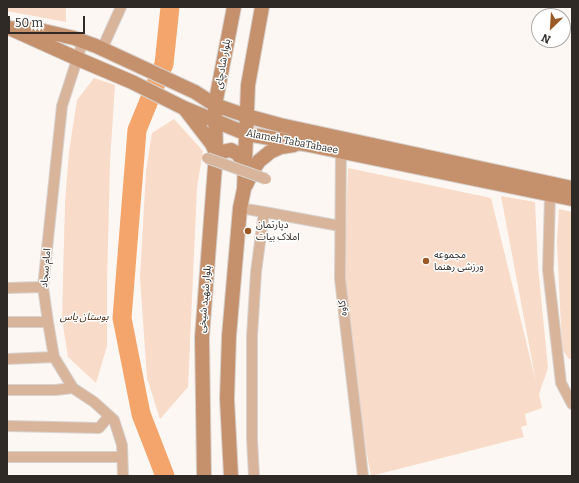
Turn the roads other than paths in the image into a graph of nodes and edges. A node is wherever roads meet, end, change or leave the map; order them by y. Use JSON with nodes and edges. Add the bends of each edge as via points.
{"nodes":[{"id":1,"x":121,"y":7,"type":"edge"},
{"id":2,"x":234,"y":7,"type":"edge"},
{"id":3,"x":262,"y":7,"type":"edge"},
{"id":4,"x":7,"y":26,"type":"edge"},
{"id":5,"x":83,"y":41,"type":"junction"},
{"id":6,"x":102,"y":49,"type":"junction"},
{"id":7,"x":78,"y":59,"type":"junction"},
{"id":8,"x":216,"y":105,"type":"junction"},
{"id":9,"x":184,"y":108,"type":"junction"},
{"id":10,"x":247,"y":116,"type":"junction"},
{"id":11,"x":216,"y":122,"type":"junction"},
{"id":12,"x":247,"y":134,"type":"junction"},
{"id":13,"x":304,"y":144,"type":"junction"},
{"id":14,"x":341,"y":145,"type":"junction"},
{"id":15,"x":212,"y":156,"type":"junction"},
{"id":16,"x":244,"y":163,"type":"junction"},
{"id":17,"x":266,"y":179,"type":"dead end"},
{"id":18,"x":572,"y":188,"type":"edge"},
{"id":19,"x":244,"y":189,"type":"junction"},
{"id":20,"x":550,"y":195,"type":"junction"},
{"id":21,"x":572,"y":200,"type":"edge"},
{"id":22,"x":240,"y":208,"type":"junction"},
{"id":23,"x":264,"y":212,"type":"junction"},
{"id":24,"x":340,"y":226,"type":"junction"},
{"id":25,"x":43,"y":287,"type":"junction"},
{"id":26,"x":7,"y":288,"type":"edge"},
{"id":27,"x":7,"y":322,"type":"edge"},
{"id":28,"x":48,"y":322,"type":"junction"},
{"id":29,"x":54,"y":357,"type":"junction"},
{"id":30,"x":7,"y":359,"type":"edge"},
{"id":31,"x":73,"y":388,"type":"junction"},
{"id":32,"x":7,"y":390,"type":"edge"},
{"id":33,"x":572,"y":404,"type":"edge"},
{"id":34,"x":110,"y":416,"type":"junction"},
{"id":35,"x":7,"y":426,"type":"edge"},
{"id":36,"x":7,"y":457,"type":"edge"},
{"id":37,"x":122,"y":457,"type":"junction"},
{"id":38,"x":123,"y":476,"type":"edge"},
{"id":39,"x":204,"y":476,"type":"edge"},
{"id":40,"x":231,"y":476,"type":"edge"},
{"id":41,"x":254,"y":476,"type":"edge"},
{"id":42,"x":363,"y":476,"type":"edge"}],
"edges":[{"from":1,"to":6,"type":"street"},
{"from":2,"to":8,"type":"street","name":"بلوار شادچای"},
{"from":3,"to":10,"type":"street","via":[[248,85]]},
{"from":4,"to":5,"type":"street","name":"Alameh TabaTabaee","via":[[42,30]]},
{"from":4,"to":7,"type":"street","name":"Alameh TabaTabaee"},
{"from":5,"to":6,"type":"street","name":"Alameh TabaTabaee"},
{"from":5,"to":7,"type":"street","name":"امام سجاد"},
{"from":6,"to":8,"type":"street","name":"Alameh TabaTabaee","via":[[195,92]]},
{"from":7,"to":9,"type":"street","name":"Alameh TabaTabaee"},
{"from":7,"to":25,"type":"street","name":"امام سجاد","via":[[62,106]]},
{"from":8,"to":10,"type":"street","name":"Alameh TabaTabaee"},
{"from":8,"to":11,"type":"street","name":"بلوار شادچای"},
{"from":9,"to":11,"type":"street","name":"Alameh TabaTabaee"},
{"from":9,"to":15,"type":"street","via":[[212,144]]},
{"from":10,"to":12,"type":"street"},
{"from":10,"to":14,"type":"street","name":"Alameh TabaTabaee"},
{"from":11,"to":12,"type":"street","name":"Alameh TabaTabaee"},
{"from":11,"to":15,"type":"street","name":"بلوار شهید شیخی"},
{"from":12,"to":13,"type":"street","name":"Alameh TabaTabaee"},
{"from":12,"to":16,"type":"street"},
{"from":13,"to":14,"type":"street","name":"Alameh TabaTabaee"},
{"from":13,"to":19,"type":"street","via":[[281,147],[259,160]]},
{"from":14,"to":18,"type":"street","name":"Alameh TabaTabaee"},
{"from":14,"to":20,"type":"street","name":"Alameh TabaTabaee"},
{"from":14,"to":24,"type":"street","name":"کاوه"},
{"from":15,"to":16,"type":"street","via":[[231,150],[238,154]]},
{"from":15,"to":17,"type":"street","bridge":true},
{"from":15,"to":39,"type":"street","name":"بلوار شهید شیخی","via":[[202,337]]},
{"from":16,"to":19,"type":"street"},
{"from":19,"to":22,"type":"street"},
{"from":20,"to":21,"type":"street","name":"Alameh TabaTabaee"},
{"from":20,"to":33,"type":"street","via":[[548,270],[561,383]]},
{"from":22,"to":23,"type":"street"},
{"from":22,"to":40,"type":"street","via":[[229,336],[227,399]]},
{"from":23,"to":24,"type":"street"},
{"from":23,"to":41,"type":"street","via":[[256,272],[252,336]]},
{"from":24,"to":42,"type":"street","name":"کاوه","via":[[340,279]]},
{"from":25,"to":26,"type":"street"},
{"from":25,"to":28,"type":"street","name":"امام سجاد"},
{"from":27,"to":28,"type":"street"},
{"from":28,"to":29,"type":"street","name":"امام سجاد"},
{"from":29,"to":30,"type":"street"},
{"from":29,"to":31,"type":"street","name":"امام سجاد"},
{"from":31,"to":32,"type":"street"},
{"from":31,"to":34,"type":"street","name":"امام سجاد"},
{"from":34,"to":35,"type":"street","via":[[99,428]]},
{"from":34,"to":37,"type":"street","name":"امام سجاد","via":[[114,420],[122,445]]},
{"from":36,"to":37,"type":"street"},
{"from":37,"to":38,"type":"street","name":"امام سجاد"}]}
